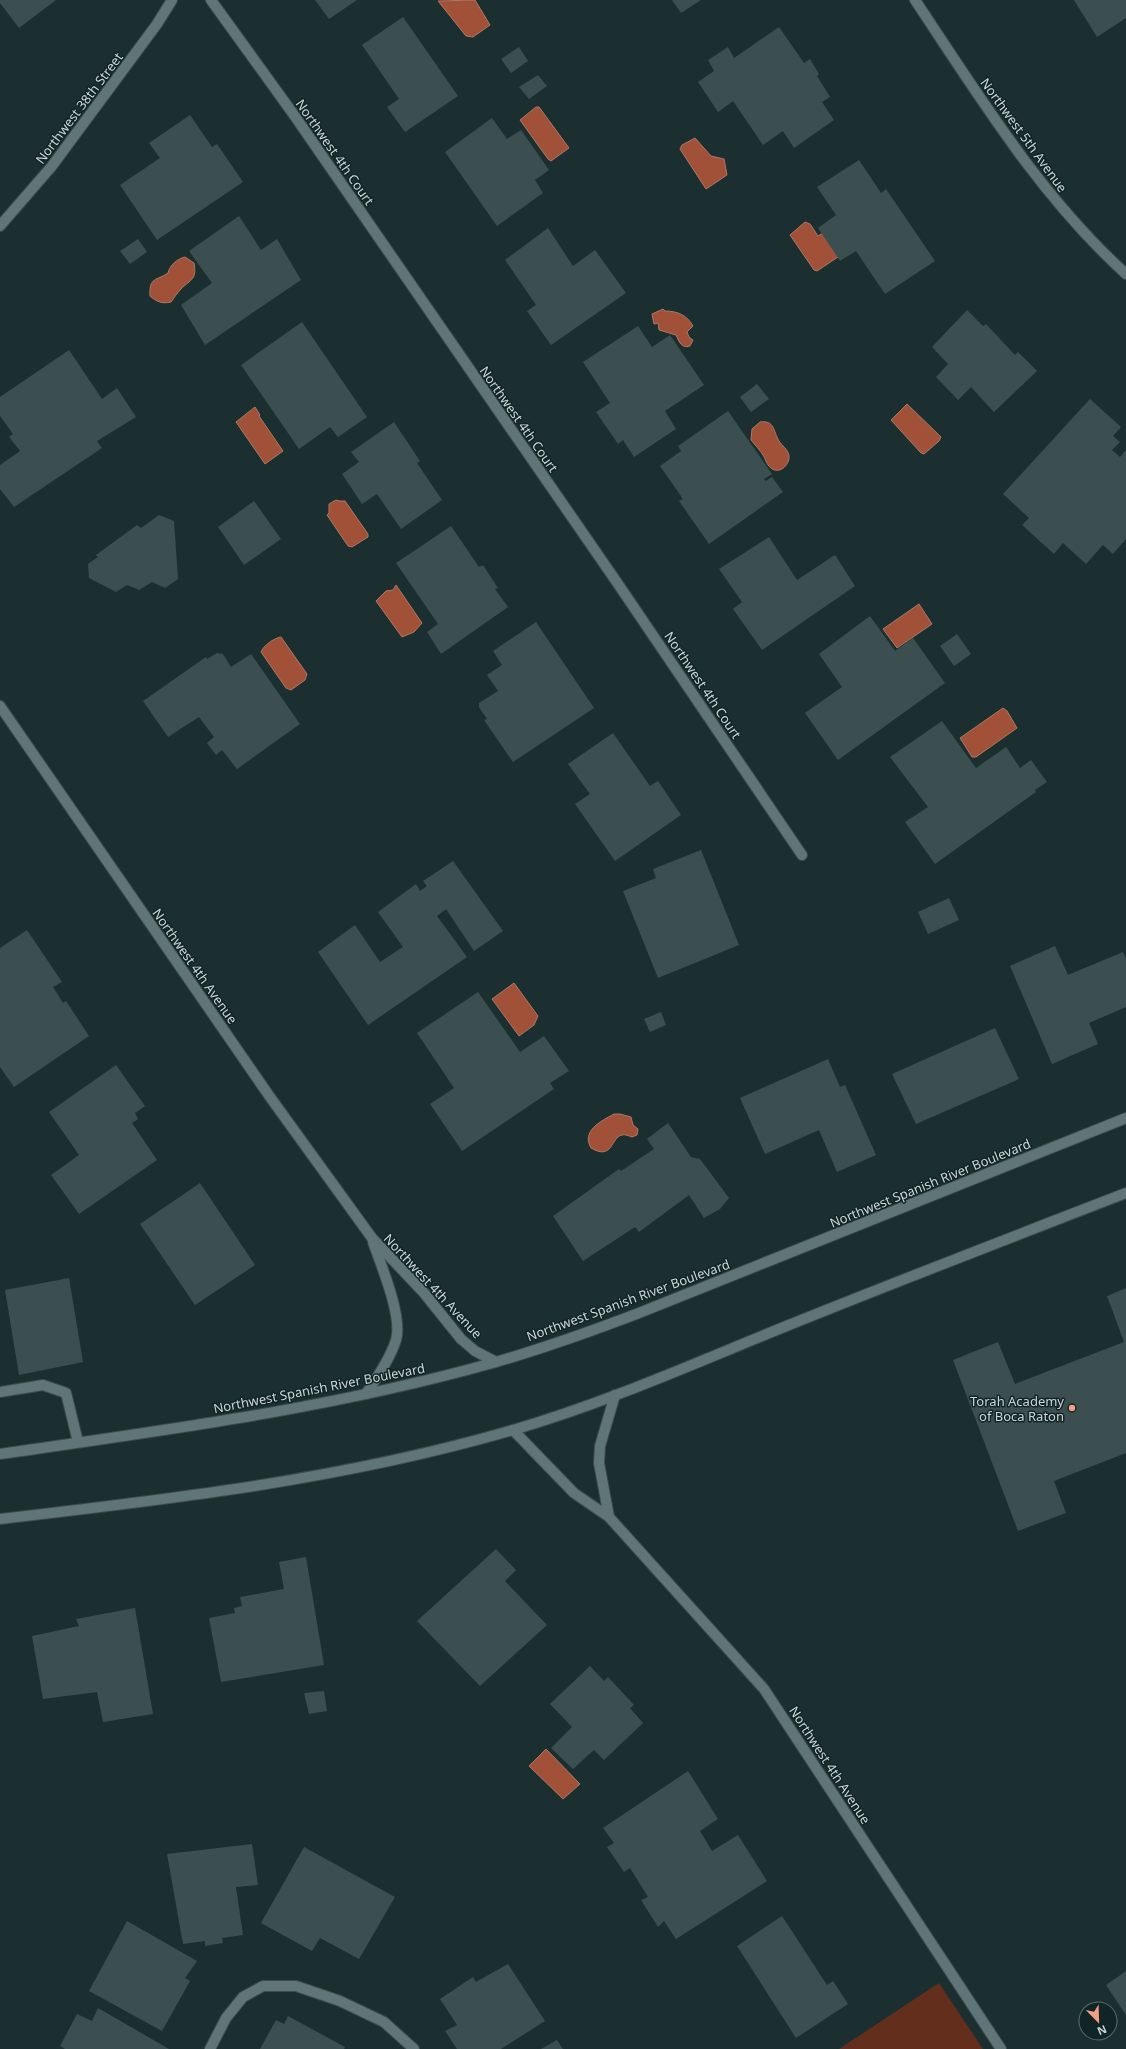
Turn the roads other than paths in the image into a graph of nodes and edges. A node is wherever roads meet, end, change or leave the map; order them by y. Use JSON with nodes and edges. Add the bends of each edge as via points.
{"nodes":[{"id":1,"x":172,"y":0,"type":"edge"},
{"id":2,"x":211,"y":0,"type":"edge"},
{"id":3,"x":915,"y":0,"type":"edge"},
{"id":4,"x":0,"y":226,"type":"edge"},
{"id":5,"x":1126,"y":274,"type":"edge"},
{"id":6,"x":0,"y":706,"type":"edge"},
{"id":7,"x":802,"y":855,"type":"dead end"},
{"id":8,"x":1126,"y":1118,"type":"edge"},
{"id":9,"x":1126,"y":1193,"type":"edge"},
{"id":10,"x":372,"y":1238,"type":"junction"},
{"id":11,"x":496,"y":1362,"type":"junction"},
{"id":12,"x":0,"y":1392,"type":"edge"},
{"id":13,"x":366,"y":1394,"type":"junction"},
{"id":14,"x":615,"y":1395,"type":"junction"},
{"id":15,"x":513,"y":1430,"type":"junction"},
{"id":16,"x":78,"y":1442,"type":"junction"},
{"id":17,"x":0,"y":1454,"type":"edge"},
{"id":18,"x":609,"y":1517,"type":"junction"},
{"id":19,"x":0,"y":1519,"type":"edge"},
{"id":20,"x":210,"y":2049,"type":"edge"},
{"id":21,"x":414,"y":2049,"type":"edge"},
{"id":22,"x":1001,"y":2049,"type":"edge"}],
"edges":[{"from":1,"to":4,"type":"street","name":"Northwest 38th Street","via":[[52,166]]},
{"from":2,"to":7,"type":"street","name":"Northwest 4th Court","via":[[621,588]]},
{"from":3,"to":5,"type":"street","name":"Northwest 5th Avenue","via":[[999,126],[1052,196]]},
{"from":6,"to":10,"type":"street","name":"Northwest 4th Avenue","via":[[265,1091]]},
{"from":8,"to":11,"type":"street","name":"Northwest Spanish River Boulevard","via":[[639,1313],[573,1338]]},
{"from":9,"to":14,"type":"street","via":[[872,1291]]},
{"from":10,"to":11,"type":"street","name":"Northwest 4th Avenue","via":[[424,1293],[461,1339],[475,1351]]},
{"from":10,"to":13,"type":"street","name":"Northwest 4th Avenue","via":[[390,1290],[397,1321],[396,1338]]},
{"from":11,"to":13,"type":"street","name":"Northwest Spanish River Boulevard"},
{"from":12,"to":16,"type":"street","via":[[43,1385],[66,1393]]},
{"from":13,"to":16,"type":"street","name":"Northwest Spanish River Boulevard","via":[[285,1410]]},
{"from":14,"to":15,"type":"street"},
{"from":14,"to":18,"type":"street","via":[[600,1446],[599,1464]]},
{"from":15,"to":18,"type":"street","name":"Northwest 4th Avenue","via":[[574,1493]]},
{"from":15,"to":19,"type":"street","via":[[435,1451],[286,1482]]},
{"from":16,"to":17,"type":"street","name":"Northwest Spanish River Boulevard"},
{"from":18,"to":22,"type":"street","name":"Northwest 4th Avenue","via":[[764,1689]]},
{"from":20,"to":21,"type":"street","via":[[226,2018],[243,1997],[263,1986],[296,1986],[340,2001],[384,2022]]}]}
